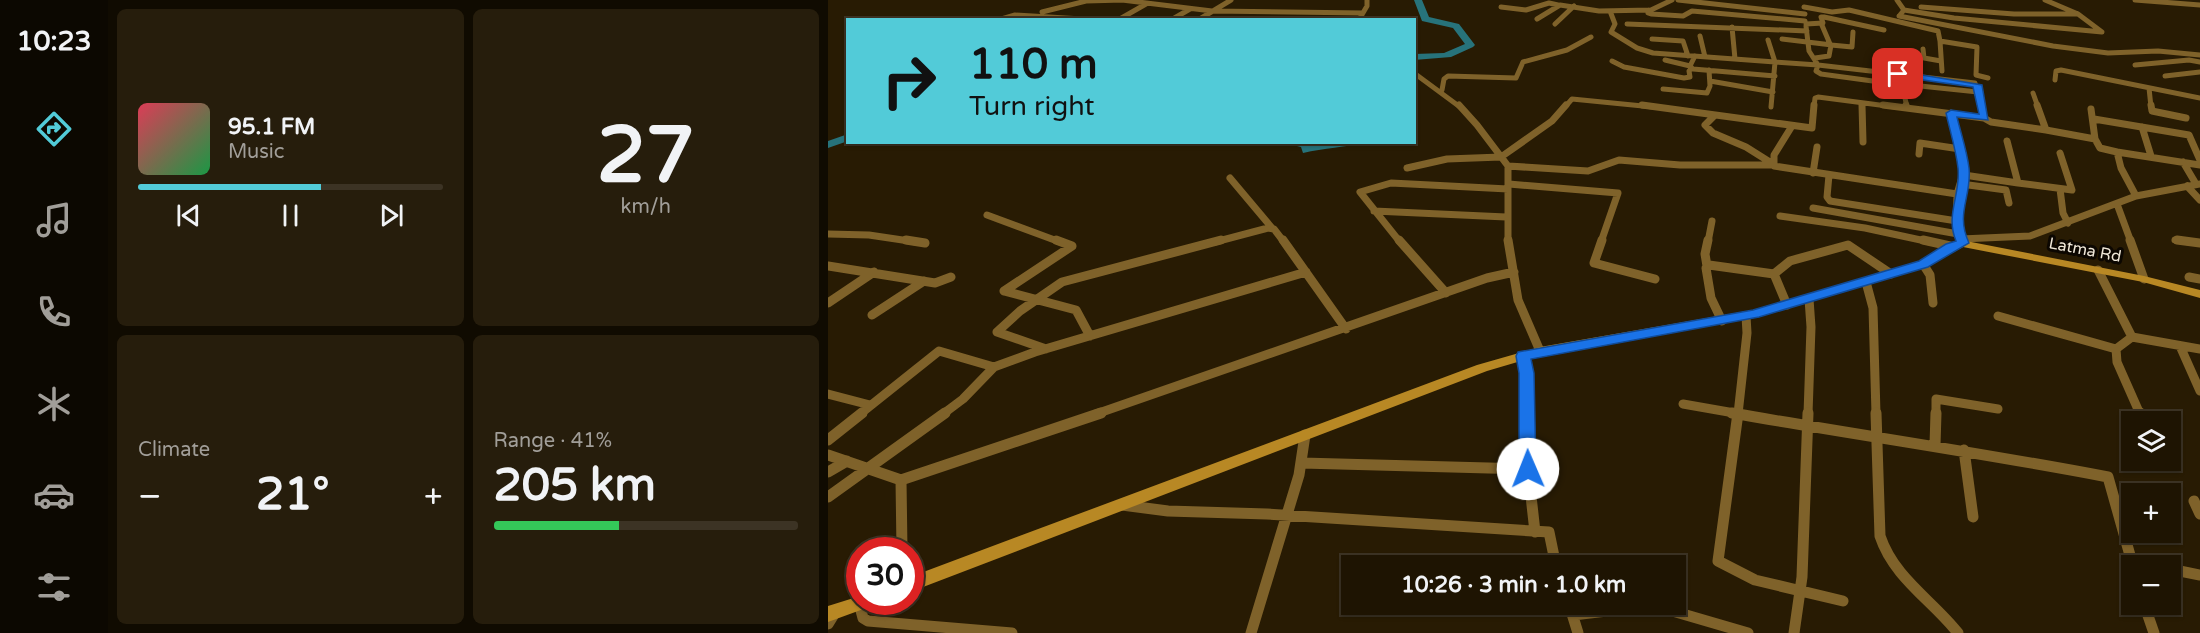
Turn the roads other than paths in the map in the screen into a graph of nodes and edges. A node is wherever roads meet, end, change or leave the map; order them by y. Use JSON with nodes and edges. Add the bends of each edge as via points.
{"nodes":[{"id":1,"x":1122,"y":0,"type":"edge"},
{"id":2,"x":1231,"y":0,"type":"edge"},
{"id":3,"x":1367,"y":0,"type":"edge"},
{"id":4,"x":1672,"y":0,"type":"edge"},
{"id":5,"x":1678,"y":0,"type":"edge"},
{"id":6,"x":2045,"y":0,"type":"edge"},
{"id":7,"x":2135,"y":0,"type":"edge"},
{"id":8,"x":1146,"y":4,"type":"junction"},
{"id":9,"x":1558,"y":5,"type":"junction"},
{"id":10,"x":2200,"y":5,"type":"edge"},
{"id":11,"x":1574,"y":6,"type":"junction"},
{"id":12,"x":1501,"y":7,"type":"dead end"},
{"id":13,"x":1900,"y":8,"type":"edge"},
{"id":14,"x":1190,"y":9,"type":"junction"},
{"id":15,"x":1218,"y":9,"type":"junction"},
{"id":16,"x":1648,"y":10,"type":"junction"},
{"id":17,"x":1610,"y":11,"type":"junction"},
{"id":18,"x":2078,"y":14,"type":"junction"},
{"id":19,"x":1031,"y":15,"type":"junction"},
{"id":20,"x":1361,"y":16,"type":"edge"},
{"id":21,"x":1806,"y":16,"type":"edge"},
{"id":22,"x":1003,"y":18,"type":"edge"},
{"id":23,"x":1072,"y":18,"type":"edge"},
{"id":24,"x":1122,"y":18,"type":"edge"},
{"id":25,"x":1174,"y":18,"type":"edge"},
{"id":26,"x":1201,"y":18,"type":"edge"},
{"id":27,"x":1537,"y":19,"type":"dead end"},
{"id":28,"x":1893,"y":21,"type":"junction"},
{"id":29,"x":1821,"y":23,"type":"junction"},
{"id":30,"x":1554,"y":24,"type":"dead end"},
{"id":31,"x":1627,"y":24,"type":"dead end"},
{"id":32,"x":1732,"y":27,"type":"junction"},
{"id":33,"x":1884,"y":30,"type":"dead end"},
{"id":34,"x":1853,"y":32,"type":"dead end"},
{"id":35,"x":1700,"y":36,"type":"dead end"},
{"id":36,"x":1591,"y":37,"type":"dead end"},
{"id":37,"x":1652,"y":39,"type":"dead end"},
{"id":38,"x":1782,"y":39,"type":"dead end"},
{"id":39,"x":1768,"y":40,"type":"dead end"},
{"id":40,"x":1809,"y":41,"type":"junction"},
{"id":41,"x":1940,"y":41,"type":"junction"},
{"id":42,"x":1831,"y":45,"type":"junction"},
{"id":43,"x":1923,"y":49,"type":"dead end"},
{"id":44,"x":2200,"y":55,"type":"edge"},
{"id":45,"x":1692,"y":56,"type":"junction"},
{"id":46,"x":1705,"y":57,"type":"junction"},
{"id":47,"x":1735,"y":59,"type":"junction"},
{"id":48,"x":1665,"y":60,"type":"dead end"},
{"id":49,"x":1612,"y":61,"type":"dead end"},
{"id":50,"x":1816,"y":61,"type":"junction"},
{"id":51,"x":1941,"y":61,"type":"junction"},
{"id":52,"x":1775,"y":62,"type":"junction"},
{"id":53,"x":2200,"y":62,"type":"edge"},
{"id":54,"x":2135,"y":65,"type":"dead end"},
{"id":55,"x":1691,"y":67,"type":"junction"},
{"id":56,"x":1709,"y":70,"type":"junction"},
{"id":57,"x":1942,"y":71,"type":"dead end"},
{"id":58,"x":2200,"y":72,"type":"edge"},
{"id":59,"x":1416,"y":75,"type":"edge"},
{"id":60,"x":1775,"y":76,"type":"junction"},
{"id":61,"x":2165,"y":76,"type":"dead end"},
{"id":62,"x":1988,"y":78,"type":"dead end"},
{"id":63,"x":2055,"y":80,"type":"dead end"},
{"id":64,"x":1710,"y":81,"type":"junction"},
{"id":65,"x":1901,"y":84,"type":"junction"},
{"id":66,"x":2149,"y":88,"type":"junction"},
{"id":67,"x":1663,"y":89,"type":"dead end"},
{"id":68,"x":1442,"y":90,"type":"junction"},
{"id":69,"x":1773,"y":92,"type":"junction"},
{"id":70,"x":1978,"y":92,"type":"junction"},
{"id":71,"x":2033,"y":93,"type":"dead end"},
{"id":72,"x":2200,"y":98,"type":"edge"},
{"id":73,"x":1862,"y":103,"type":"junction"},
{"id":74,"x":1771,"y":107,"type":"dead end"},
{"id":75,"x":1907,"y":108,"type":"junction"},
{"id":76,"x":2091,"y":109,"type":"dead end"},
{"id":77,"x":1951,"y":113,"type":"junction"},
{"id":78,"x":1714,"y":116,"type":"junction"},
{"id":79,"x":2186,"y":117,"type":"dead end"},
{"id":80,"x":1984,"y":118,"type":"junction"},
{"id":81,"x":2094,"y":119,"type":"junction"},
{"id":82,"x":1792,"y":126,"type":"junction"},
{"id":83,"x":2142,"y":127,"type":"junction"},
{"id":84,"x":2046,"y":130,"type":"junction"},
{"id":85,"x":1919,"y":133,"type":"dead end"},
{"id":86,"x":2095,"y":140,"type":"junction"},
{"id":87,"x":2007,"y":141,"type":"dead end"},
{"id":88,"x":1863,"y":142,"type":"dead end"},
{"id":89,"x":1920,"y":143,"type":"junction"},
{"id":90,"x":1817,"y":147,"type":"dead end"},
{"id":91,"x":1960,"y":149,"type":"junction"},
{"id":92,"x":2117,"y":152,"type":"junction"},
{"id":93,"x":2060,"y":153,"type":"dead end"},
{"id":94,"x":1919,"y":154,"type":"dead end"},
{"id":95,"x":2151,"y":156,"type":"junction"},
{"id":96,"x":1501,"y":157,"type":"junction"},
{"id":97,"x":2200,"y":160,"type":"edge"},
{"id":98,"x":2183,"y":162,"type":"junction"},
{"id":99,"x":1773,"y":164,"type":"junction"},
{"id":100,"x":2200,"y":165,"type":"edge"},
{"id":101,"x":1508,"y":166,"type":"junction"},
{"id":102,"x":1407,"y":168,"type":"dead end"},
{"id":103,"x":1813,"y":173,"type":"junction"},
{"id":104,"x":1829,"y":175,"type":"junction"},
{"id":105,"x":1964,"y":175,"type":"junction"},
{"id":106,"x":1230,"y":178,"type":"dead end"},
{"id":107,"x":2018,"y":183,"type":"junction"},
{"id":108,"x":1961,"y":184,"type":"junction"},
{"id":109,"x":2198,"y":184,"type":"edge"},
{"id":110,"x":2187,"y":186,"type":"junction"},
{"id":111,"x":1509,"y":187,"type":"junction"},
{"id":112,"x":2060,"y":189,"type":"junction"},
{"id":113,"x":1958,"y":194,"type":"junction"},
{"id":114,"x":2136,"y":196,"type":"junction"},
{"id":115,"x":2200,"y":200,"type":"edge"},
{"id":116,"x":2009,"y":203,"type":"dead end"},
{"id":117,"x":2117,"y":204,"type":"junction"},
{"id":118,"x":1813,"y":208,"type":"dead end"},
{"id":119,"x":1374,"y":211,"type":"junction"},
{"id":120,"x":987,"y":215,"type":"dead end"},
{"id":121,"x":1780,"y":216,"type":"dead end"},
{"id":122,"x":1506,"y":217,"type":"junction"},
{"id":123,"x":1712,"y":221,"type":"dead end"},
{"id":124,"x":1957,"y":221,"type":"junction"},
{"id":125,"x":2068,"y":223,"type":"junction"},
{"id":126,"x":1272,"y":228,"type":"junction"},
{"id":127,"x":828,"y":234,"type":"edge"},
{"id":128,"x":2175,"y":240,"type":"dead end"},
{"id":129,"x":1958,"y":241,"type":"junction"},
{"id":130,"x":925,"y":243,"type":"dead end"},
{"id":131,"x":2200,"y":243,"type":"edge"},
{"id":132,"x":1923,"y":264,"type":"junction"},
{"id":133,"x":828,"y":266,"type":"edge"},
{"id":134,"x":1707,"y":266,"type":"junction"},
{"id":135,"x":2098,"y":270,"type":"junction"},
{"id":136,"x":874,"y":272,"type":"junction"},
{"id":137,"x":1306,"y":272,"type":"junction"},
{"id":138,"x":1514,"y":272,"type":"junction"},
{"id":139,"x":1891,"y":273,"type":"junction"},
{"id":140,"x":1774,"y":274,"type":"junction"},
{"id":141,"x":951,"y":277,"type":"dead end"},
{"id":142,"x":2189,"y":277,"type":"dead end"},
{"id":143,"x":1655,"y":279,"type":"dead end"},
{"id":144,"x":2144,"y":279,"type":"junction"},
{"id":145,"x":2200,"y":279,"type":"edge"},
{"id":146,"x":924,"y":281,"type":"junction"},
{"id":147,"x":1866,"y":282,"type":"junction"},
{"id":148,"x":1446,"y":293,"type":"junction"},
{"id":149,"x":2200,"y":294,"type":"edge"},
{"id":150,"x":1037,"y":299,"type":"junction"},
{"id":151,"x":1809,"y":299,"type":"junction"},
{"id":152,"x":828,"y":303,"type":"edge"},
{"id":153,"x":1933,"y":303,"type":"dead end"},
{"id":154,"x":1787,"y":305,"type":"junction"},
{"id":155,"x":872,"y":315,"type":"dead end"},
{"id":156,"x":1746,"y":316,"type":"junction"},
{"id":157,"x":1998,"y":316,"type":"dead end"},
{"id":158,"x":1722,"y":321,"type":"junction"},
{"id":159,"x":1346,"y":329,"type":"junction"},
{"id":160,"x":1090,"y":336,"type":"junction"},
{"id":161,"x":2132,"y":337,"type":"junction"},
{"id":162,"x":2180,"y":346,"type":"junction"},
{"id":163,"x":1046,"y":349,"type":"junction"},
{"id":164,"x":2200,"y":349,"type":"edge"},
{"id":165,"x":2116,"y":350,"type":"junction"},
{"id":166,"x":1540,"y":351,"type":"junction"},
{"id":167,"x":1523,"y":356,"type":"junction"},
{"id":168,"x":994,"y":367,"type":"junction"},
{"id":169,"x":2200,"y":391,"type":"edge"},
{"id":170,"x":828,"y":394,"type":"edge"},
{"id":171,"x":1683,"y":404,"type":"dead end"},
{"id":172,"x":870,"y":405,"type":"junction"},
{"id":173,"x":1998,"y":409,"type":"dead end"},
{"id":174,"x":2139,"y":411,"type":"edge"},
{"id":175,"x":1738,"y":414,"type":"junction"},
{"id":176,"x":1807,"y":426,"type":"junction"},
{"id":177,"x":1305,"y":435,"type":"junction"},
{"id":178,"x":1877,"y":438,"type":"junction"},
{"id":179,"x":828,"y":440,"type":"edge"},
{"id":180,"x":1935,"y":445,"type":"junction"},
{"id":181,"x":1964,"y":450,"type":"junction"},
{"id":182,"x":828,"y":455,"type":"edge"},
{"id":183,"x":847,"y":461,"type":"junction"},
{"id":184,"x":1302,"y":463,"type":"junction"},
{"id":185,"x":870,"y":468,"type":"junction"},
{"id":186,"x":1528,"y":469,"type":"junction"},
{"id":187,"x":828,"y":472,"type":"edge"},
{"id":188,"x":901,"y":480,"type":"junction"},
{"id":189,"x":828,"y":497,"type":"edge"},
{"id":190,"x":2194,"y":501,"type":"dead end"},
{"id":191,"x":1121,"y":504,"type":"junction"},
{"id":192,"x":2200,"y":514,"type":"edge"},
{"id":193,"x":1287,"y":516,"type":"junction"},
{"id":194,"x":1973,"y":517,"type":"dead end"},
{"id":195,"x":1535,"y":532,"type":"junction"},
{"id":196,"x":902,"y":537,"type":"edge"},
{"id":197,"x":1554,"y":555,"type":"edge"},
{"id":198,"x":2130,"y":555,"type":"edge"},
{"id":199,"x":2181,"y":571,"type":"edge"},
{"id":200,"x":2200,"y":575,"type":"edge"},
{"id":201,"x":924,"y":580,"type":"edge"},
{"id":202,"x":1801,"y":592,"type":"junction"},
{"id":203,"x":1843,"y":601,"type":"dead end"},
{"id":204,"x":846,"y":610,"type":"edge"},
{"id":205,"x":863,"y":615,"type":"edge"},
{"id":206,"x":1573,"y":615,"type":"edge"},
{"id":207,"x":1686,"y":615,"type":"edge"},
{"id":208,"x":2148,"y":615,"type":"edge"},
{"id":209,"x":831,"y":617,"type":"edge"},
{"id":210,"x":1012,"y":633,"type":"edge"},
{"id":211,"x":1251,"y":633,"type":"edge"},
{"id":212,"x":1578,"y":633,"type":"edge"},
{"id":213,"x":1748,"y":633,"type":"edge"},
{"id":214,"x":1794,"y":633,"type":"edge"},
{"id":215,"x":1958,"y":633,"type":"edge"},
{"id":216,"x":2154,"y":633,"type":"edge"}],
"edges":[{"from":1,"to":8,"type":"street"},
{"from":1,"to":19,"type":"street","via":[[1083,2]]},
{"from":2,"to":15,"type":"street"},
{"from":3,"to":20,"type":"street"},
{"from":4,"to":16,"type":"street"},
{"from":5,"to":21,"type":"street"},
{"from":6,"to":18,"type":"street"},
{"from":7,"to":10,"type":"street"},
{"from":8,"to":14,"type":"street"},
{"from":8,"to":24,"type":"street"},
{"from":9,"to":11,"type":"street"},
{"from":9,"to":12,"type":"street","via":[[1549,3],[1526,10]]},
{"from":9,"to":27,"type":"street"},
{"from":11,"to":17,"type":"street"},
{"from":11,"to":30,"type":"street"},
{"from":13,"to":18,"type":"street"},
{"from":13,"to":18,"type":"street","via":[[2102,31]]},
{"from":13,"to":28,"type":"street"},
{"from":13,"to":44,"type":"street","via":[[2044,45],[2104,52]]},
{"from":14,"to":15,"type":"street"},
{"from":14,"to":25,"type":"street"},
{"from":15,"to":20,"type":"street"},
{"from":15,"to":26,"type":"street"},
{"from":16,"to":17,"type":"street"},
{"from":16,"to":21,"type":"street","via":[[1650,14],[1684,16],[1692,11]]},
{"from":17,"to":45,"type":"street","via":[[1615,24],[1611,32],[1628,42],[1650,53]]},
{"from":19,"to":22,"type":"street"},
{"from":19,"to":23,"type":"street"},
{"from":21,"to":28,"type":"street","via":[[1849,10]]},
{"from":21,"to":29,"type":"street"},
{"from":21,"to":32,"type":"street"},
{"from":21,"to":40,"type":"street"},
{"from":28,"to":41,"type":"street","via":[[1938,31]]},
{"from":29,"to":33,"type":"street","via":[[1824,17]]},
{"from":29,"to":42,"type":"street"},
{"from":31,"to":32,"type":"street"},
{"from":32,"to":47,"type":"street"},
{"from":34,"to":42,"type":"street","via":[[1852,47]]},
{"from":35,"to":46,"type":"street"},
{"from":36,"to":68,"type":"street","via":[[1541,60],[1523,62],[1515,78],[1448,76],[1443,79]]},
{"from":37,"to":45,"type":"street","via":[[1683,41]]},
{"from":38,"to":40,"type":"street"},
{"from":39,"to":52,"type":"street"},
{"from":40,"to":42,"type":"street"},
{"from":40,"to":50,"type":"street","via":[[1810,54]]},
{"from":41,"to":51,"type":"street"},
{"from":41,"to":62,"type":"street","via":[[1977,46],[1976,75]]},
{"from":42,"to":50,"type":"street","via":[[1829,56]]},
{"from":43,"to":51,"type":"street","via":[[1925,59]]},
{"from":45,"to":46,"type":"street"},
{"from":45,"to":55,"type":"street"},
{"from":46,"to":47,"type":"street"},
{"from":47,"to":52,"type":"street"},
{"from":48,"to":55,"type":"street"},
{"from":49,"to":55,"type":"street","via":[[1624,68],[1686,78]]},
{"from":50,"to":52,"type":"street"},
{"from":50,"to":65,"type":"street","via":[[1816,71],[1821,74]]},
{"from":50,"to":70,"type":"street","via":[[1973,83]]},
{"from":51,"to":57,"type":"street"},
{"from":52,"to":60,"type":"street"},
{"from":53,"to":54,"type":"street"},
{"from":55,"to":56,"type":"street"},
{"from":56,"to":60,"type":"street"},
{"from":56,"to":64,"type":"street"},
{"from":58,"to":61,"type":"street"},
{"from":59,"to":68,"type":"street"},
{"from":60,"to":69,"type":"street"},
{"from":63,"to":66,"type":"street","via":[[2056,71],[2061,70]]},
{"from":64,"to":67,"type":"street","via":[[1706,94]]},
{"from":64,"to":69,"type":"street"},
{"from":65,"to":70,"type":"street"},
{"from":65,"to":75,"type":"street"},
{"from":66,"to":72,"type":"street"},
{"from":66,"to":79,"type":"street","via":[[2152,111]]},
{"from":68,"to":96,"type":"street","via":[[1472,116]]},
{"from":69,"to":74,"type":"street"},
{"from":70,"to":80,"type":"street"},
{"from":71,"to":84,"type":"street"},
{"from":73,"to":75,"type":"street"},
{"from":73,"to":82,"type":"street","via":[[1817,97],[1814,128]]},
{"from":73,"to":88,"type":"street"},
{"from":75,"to":77,"type":"street"},
{"from":76,"to":81,"type":"street"},
{"from":77,"to":80,"type":"street"},
{"from":77,"to":91,"type":"street"},
{"from":78,"to":82,"type":"street"},
{"from":78,"to":96,"type":"street","via":[[1572,99],[1552,121]]},
{"from":78,"to":99,"type":"street","via":[[1705,125],[1710,131],[1748,147]]},
{"from":80,"to":84,"type":"street"},
{"from":81,"to":83,"type":"street"},
{"from":81,"to":86,"type":"street"},
{"from":82,"to":99,"type":"street","via":[[1776,151]]},
{"from":83,"to":95,"type":"street"},
{"from":83,"to":97,"type":"street","via":[[2189,135]]},
{"from":84,"to":86,"type":"street"},
{"from":85,"to":89,"type":"street"},
{"from":86,"to":92,"type":"street","via":[[2100,148]]},
{"from":87,"to":107,"type":"street"},
{"from":89,"to":91,"type":"street"},
{"from":89,"to":94,"type":"street"},
{"from":90,"to":103,"type":"street"},
{"from":91,"to":105,"type":"street"},
{"from":92,"to":95,"type":"street"},
{"from":92,"to":114,"type":"street"},
{"from":93,"to":112,"type":"street","via":[[2073,188]]},
{"from":95,"to":98,"type":"street"},
{"from":96,"to":101,"type":"street"},
{"from":96,"to":102,"type":"street","via":[[1452,159]]},
{"from":98,"to":100,"type":"street"},
{"from":98,"to":109,"type":"street"},
{"from":99,"to":101,"type":"street","via":[[1680,165],[1619,160],[1588,171]]},
{"from":99,"to":103,"type":"street"},
{"from":101,"to":111,"type":"street"},
{"from":103,"to":104,"type":"street"},
{"from":104,"to":113,"type":"street"},
{"from":104,"to":124,"type":"street","via":[[1830,201]]},
{"from":105,"to":107,"type":"street"},
{"from":105,"to":108,"type":"street"},
{"from":106,"to":126,"type":"street"},
{"from":107,"to":112,"type":"street"},
{"from":108,"to":113,"type":"street"},
{"from":108,"to":116,"type":"street","via":[[2006,190]]},
{"from":109,"to":110,"type":"street"},
{"from":110,"to":114,"type":"street"},
{"from":110,"to":115,"type":"street"},
{"from":111,"to":119,"type":"street","via":[[1387,183],[1360,192]]},
{"from":111,"to":122,"type":"street"},
{"from":111,"to":143,"type":"street","via":[[1618,193],[1594,262]]},
{"from":112,"to":125,"type":"street"},
{"from":113,"to":124,"type":"street"},
{"from":114,"to":117,"type":"street"},
{"from":117,"to":125,"type":"street"},
{"from":117,"to":144,"type":"street"},
{"from":118,"to":129,"type":"street"},
{"from":119,"to":122,"type":"street"},
{"from":119,"to":148,"type":"street"},
{"from":120,"to":150,"type":"street","via":[[1072,246],[1004,291]]},
{"from":121,"to":129,"type":"street"},
{"from":122,"to":138,"type":"street"},
{"from":123,"to":134,"type":"street","via":[[1705,254]]},
{"from":124,"to":129,"type":"street"},
{"from":125,"to":129,"type":"street","via":[[2030,236]]},
{"from":126,"to":137,"type":"street"},
{"from":126,"to":150,"type":"street","via":[[1072,279]]},
{"from":127,"to":130,"type":"street"},
{"from":128,"to":131,"type":"street"},
{"from":129,"to":132,"type":"street"},
{"from":129,"to":135,"type":"street","name":"Latma Rd"},
{"from":132,"to":139,"type":"street"},
{"from":132,"to":153,"type":"street","via":[[1930,275]]},
{"from":133,"to":136,"type":"street"},
{"from":134,"to":140,"type":"street"},
{"from":134,"to":158,"type":"street","via":[[1707,282]]},
{"from":135,"to":144,"type":"street","name":"Latma Rd"},
{"from":135,"to":161,"type":"street"},
{"from":136,"to":146,"type":"street"},
{"from":136,"to":152,"type":"street"},
{"from":137,"to":159,"type":"street"},
{"from":137,"to":160,"type":"street"},
{"from":138,"to":148,"type":"street"},
{"from":138,"to":166,"type":"street","via":[[1522,317]]},
{"from":139,"to":140,"type":"street","via":[[1846,245],[1790,261]]},
{"from":139,"to":147,"type":"street"},
{"from":140,"to":154,"type":"street"},
{"from":141,"to":146,"type":"street","via":[[940,283]]},
{"from":142,"to":145,"type":"street"},
{"from":144,"to":149,"type":"street","name":"Latma Rd"},
{"from":146,"to":155,"type":"street"},
{"from":147,"to":151,"type":"street"},
{"from":147,"to":178,"type":"street","via":[[1873,308]]},
{"from":148,"to":159,"type":"street"},
{"from":150,"to":160,"type":"street","via":[[1078,311]]},
{"from":150,"to":163,"type":"street","via":[[997,332]]},
{"from":151,"to":154,"type":"street"},
{"from":151,"to":176,"type":"street"},
{"from":154,"to":156,"type":"street"},
{"from":156,"to":158,"type":"street"},
{"from":156,"to":175,"type":"street"},
{"from":157,"to":165,"type":"street"},
{"from":158,"to":166,"type":"street"},
{"from":159,"to":188,"type":"street"},
{"from":160,"to":163,"type":"street"},
{"from":161,"to":162,"type":"street"},
{"from":161,"to":165,"type":"street"},
{"from":162,"to":164,"type":"street"},
{"from":162,"to":169,"type":"street"},
{"from":163,"to":168,"type":"street"},
{"from":165,"to":174,"type":"street","via":[[2116,362]]},
{"from":166,"to":167,"type":"street"},
{"from":167,"to":177,"type":"street"},
{"from":167,"to":186,"type":"street","via":[[1527,373]]},
{"from":168,"to":172,"type":"street","via":[[939,351]]},
{"from":168,"to":185,"type":"street","via":[[963,399]]},
{"from":170,"to":172,"type":"street"},
{"from":171,"to":175,"type":"street"},
{"from":172,"to":179,"type":"street"},
{"from":173,"to":180,"type":"street","via":[[1936,399]]},
{"from":175,"to":176,"type":"street"},
{"from":175,"to":202,"type":"street","via":[[1718,561],[1755,580]]},
{"from":176,"to":178,"type":"street"},
{"from":176,"to":202,"type":"street"},
{"from":177,"to":184,"type":"street"},
{"from":177,"to":191,"type":"street"},
{"from":178,"to":180,"type":"street"},
{"from":178,"to":215,"type":"street","via":[[1883,549],[1901,576],[1938,608]]},
{"from":180,"to":181,"type":"street"},
{"from":181,"to":194,"type":"street"},
{"from":181,"to":198,"type":"street","via":[[2108,477]]},
{"from":182,"to":183,"type":"street"},
{"from":183,"to":185,"type":"street"},
{"from":183,"to":187,"type":"street"},
{"from":184,"to":186,"type":"street"},
{"from":184,"to":193,"type":"street"},
{"from":185,"to":188,"type":"street"},
{"from":185,"to":189,"type":"street"},
{"from":186,"to":195,"type":"street"},
{"from":188,"to":196,"type":"street"},
{"from":190,"to":192,"type":"street"},
{"from":191,"to":193,"type":"street","via":[[1168,511]]},
{"from":191,"to":201,"type":"street"},
{"from":193,"to":195,"type":"street"},
{"from":193,"to":211,"type":"street"},
{"from":195,"to":197,"type":"street","via":[[1549,532]]},
{"from":199,"to":200,"type":"street"},
{"from":202,"to":203,"type":"street"},
{"from":202,"to":214,"type":"street"},
{"from":204,"to":209,"type":"street"},
{"from":205,"to":210,"type":"street","via":[[874,622]]},
{"from":206,"to":212,"type":"street"},
{"from":207,"to":213,"type":"street"},
{"from":208,"to":216,"type":"street"}]}
